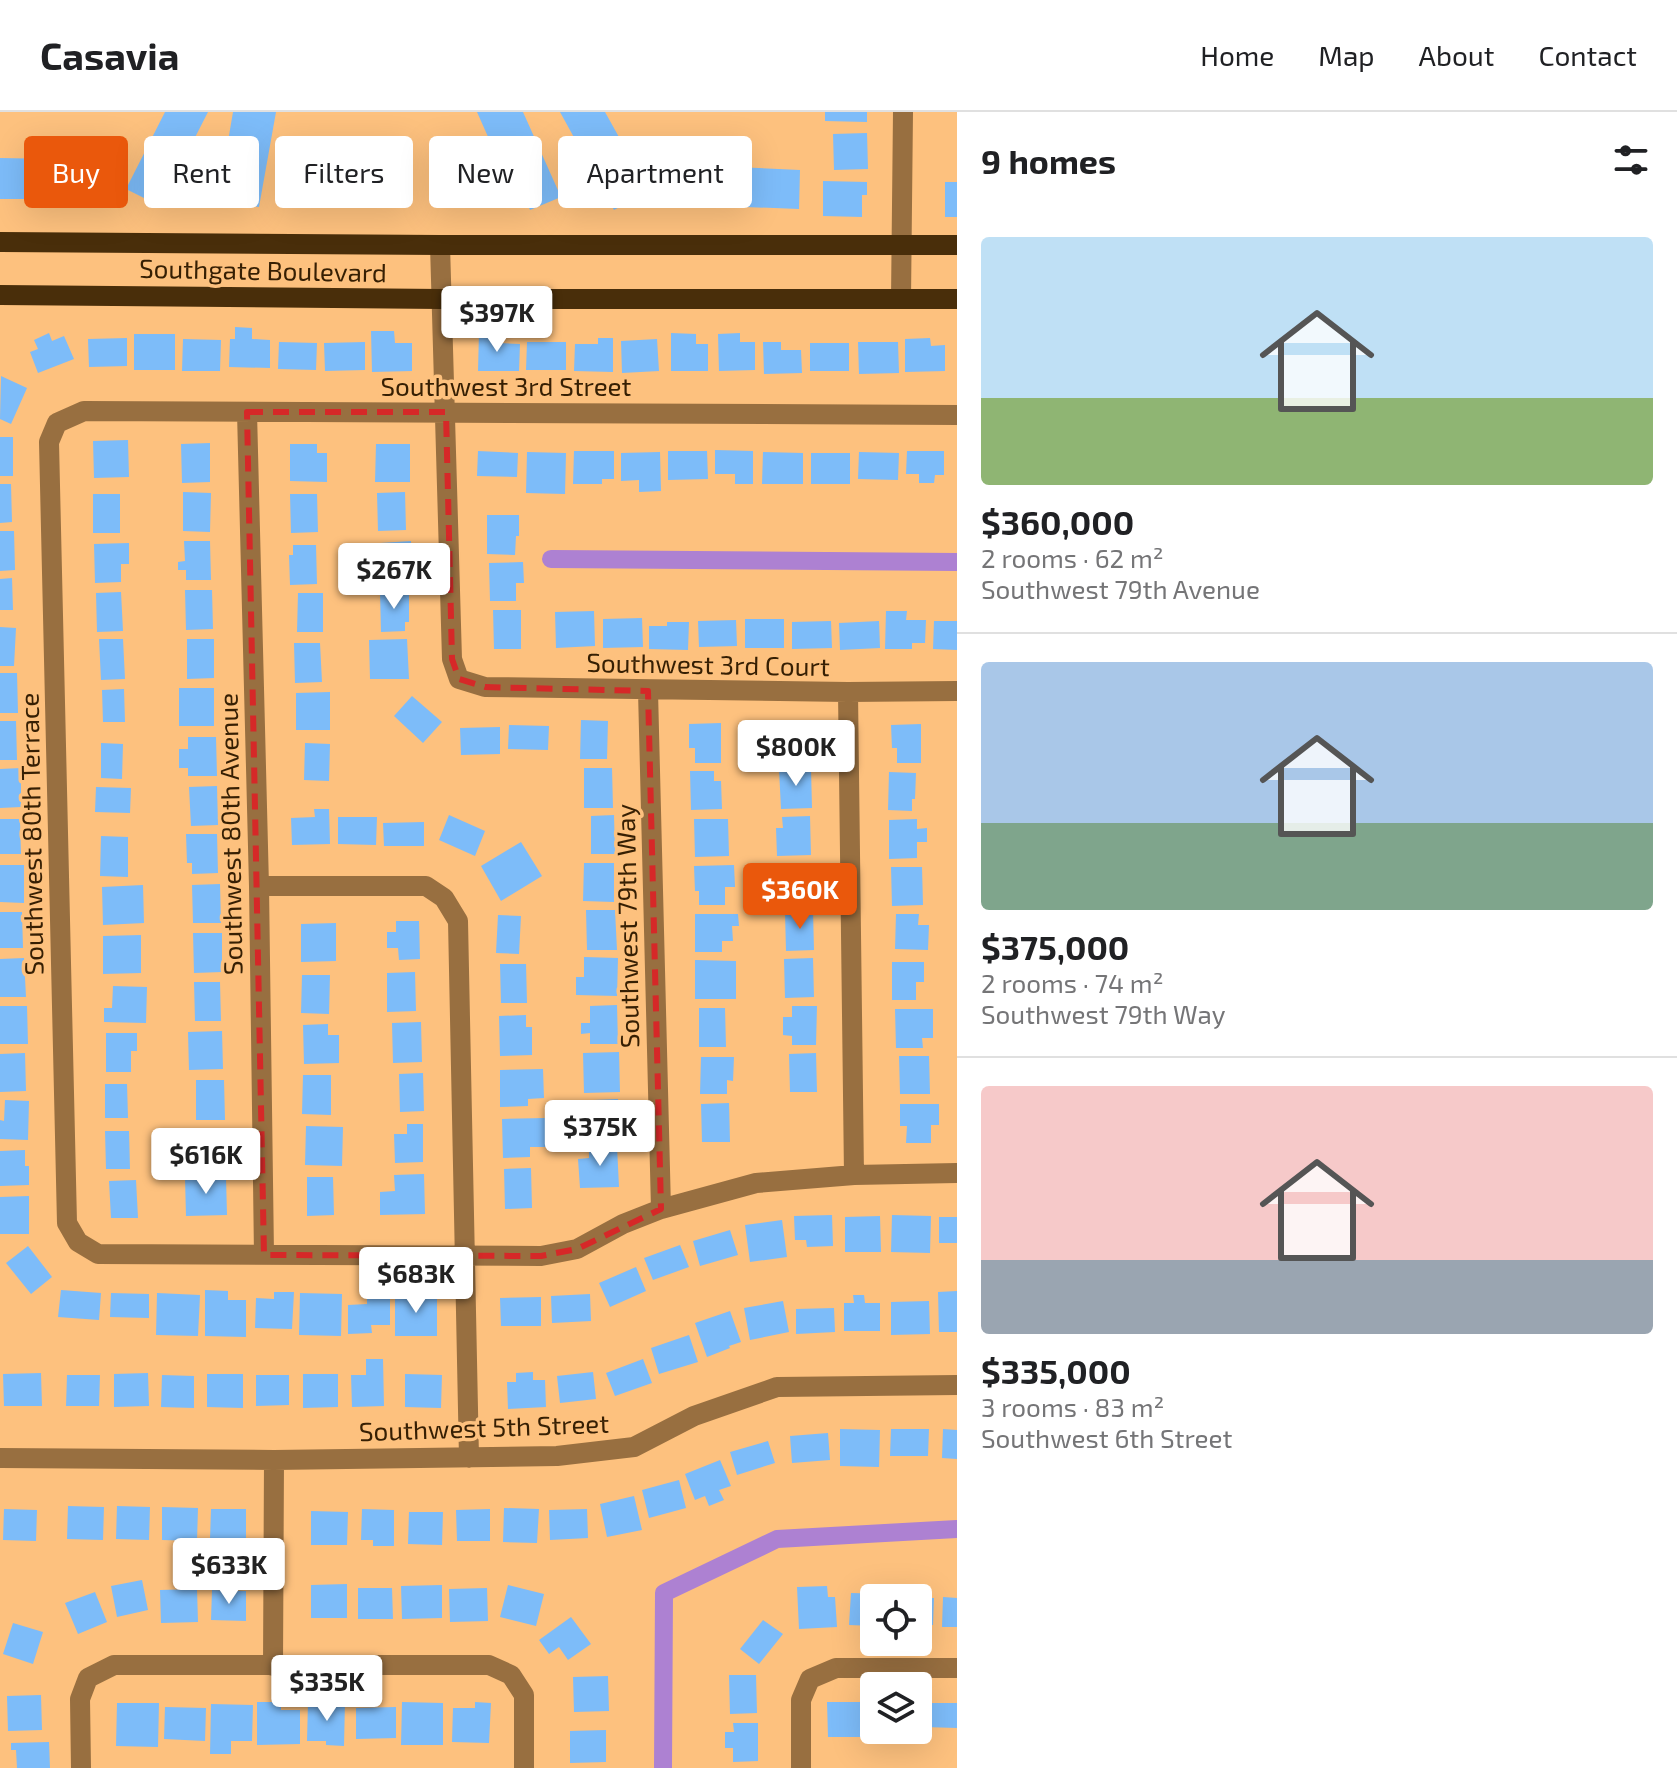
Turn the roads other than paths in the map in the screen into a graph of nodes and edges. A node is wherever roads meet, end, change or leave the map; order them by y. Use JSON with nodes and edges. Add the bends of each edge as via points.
{"nodes":[{"id":1,"x":903,"y":112,"type":"edge"},
{"id":2,"x":0,"y":242,"type":"edge"},
{"id":3,"x":440,"y":245,"type":"junction"},
{"id":4,"x":902,"y":245,"type":"junction"},
{"id":5,"x":957,"y":245,"type":"edge"},
{"id":6,"x":0,"y":295,"type":"edge"},
{"id":7,"x":441,"y":299,"type":"junction"},
{"id":8,"x":901,"y":299,"type":"junction"},
{"id":9,"x":957,"y":299,"type":"edge"},
{"id":10,"x":247,"y":412,"type":"junction"},
{"id":11,"x":446,"y":412,"type":"junction"},
{"id":12,"x":957,"y":415,"type":"edge"},
{"id":13,"x":57,"y":423,"type":"joint"},
{"id":14,"x":648,"y":691,"type":"junction"},
{"id":15,"x":957,"y":691,"type":"edge"},
{"id":16,"x":848,"y":692,"type":"junction"},
{"id":17,"x":259,"y":886,"type":"junction"},
{"id":18,"x":957,"y":1173,"type":"edge"},
{"id":19,"x":854,"y":1175,"type":"junction"},
{"id":20,"x":661,"y":1209,"type":"junction"},
{"id":21,"x":264,"y":1255,"type":"junction"},
{"id":22,"x":463,"y":1256,"type":"junction"},
{"id":23,"x":957,"y":1385,"type":"edge"},
{"id":24,"x":0,"y":1458,"type":"edge"},
{"id":25,"x":469,"y":1458,"type":"junction"},
{"id":26,"x":274,"y":1460,"type":"junction"},
{"id":27,"x":273,"y":1666,"type":"junction"},
{"id":28,"x":957,"y":1668,"type":"edge"},
{"id":29,"x":81,"y":1768,"type":"edge"},
{"id":30,"x":524,"y":1768,"type":"edge"},
{"id":31,"x":801,"y":1768,"type":"edge"}],
"edges":[{"from":1,"to":4,"type":"street"},
{"from":2,"to":3,"type":"main road","name":"Southgate Boulevard"},
{"from":3,"to":4,"type":"main road","name":"Southgate Boulevard"},
{"from":3,"to":7,"type":"street"},
{"from":4,"to":5,"type":"main road","name":"Southgate Boulevard"},
{"from":4,"to":8,"type":"street"},
{"from":6,"to":7,"type":"main road","name":"Southgate Boulevard"},
{"from":7,"to":8,"type":"main road","name":"Southgate Boulevard"},
{"from":7,"to":11,"type":"street"},
{"from":8,"to":9,"type":"main road","name":"Southgate Boulevard"},
{"from":10,"to":11,"type":"street","name":"Southwest 3rd Street"},
{"from":10,"to":13,"type":"street","name":"Southwest 3rd Street","via":[[84,411]]},
{"from":10,"to":17,"type":"street","name":"Southwest 80th Avenue"},
{"from":11,"to":12,"type":"street","name":"Southwest 3rd Street"},
{"from":11,"to":14,"type":"street","name":"Southwest 3rd Court","via":[[452,659],[459,679],[485,687]]},
{"from":13,"to":21,"type":"street","name":"Southwest 80th Terrace","via":[[49,442],[67,1223],[78,1242],[98,1254]]},
{"from":14,"to":16,"type":"street","name":"Southwest 3rd Court"},
{"from":14,"to":20,"type":"street","name":"Southwest 79th Way"},
{"from":15,"to":16,"type":"street","name":"Southwest 3rd Court"},
{"from":16,"to":19,"type":"street"},
{"from":17,"to":21,"type":"street","name":"Southwest 80th Avenue"},
{"from":17,"to":22,"type":"street","via":[[426,886],[444,898],[458,921]]},
{"from":18,"to":19,"type":"street"},
{"from":19,"to":20,"type":"street","via":[[756,1183]]},
{"from":20,"to":22,"type":"street","via":[[577,1249],[541,1256]]},
{"from":21,"to":22,"type":"street"},
{"from":22,"to":25,"type":"street"},
{"from":23,"to":25,"type":"street","name":"Southwest 5th Street","via":[[777,1387],[694,1416],[634,1447]]},
{"from":24,"to":26,"type":"street","name":"Southwest 5th Street"},
{"from":25,"to":26,"type":"street","name":"Southwest 5th Street"},
{"from":26,"to":27,"type":"street"},
{"from":27,"to":29,"type":"street","via":[[114,1665],[88,1678],[80,1699]]},
{"from":27,"to":30,"type":"street","via":[[489,1665],[511,1675],[524,1695]]},
{"from":28,"to":31,"type":"street","via":[[836,1668],[810,1679],[801,1700]]}]}
